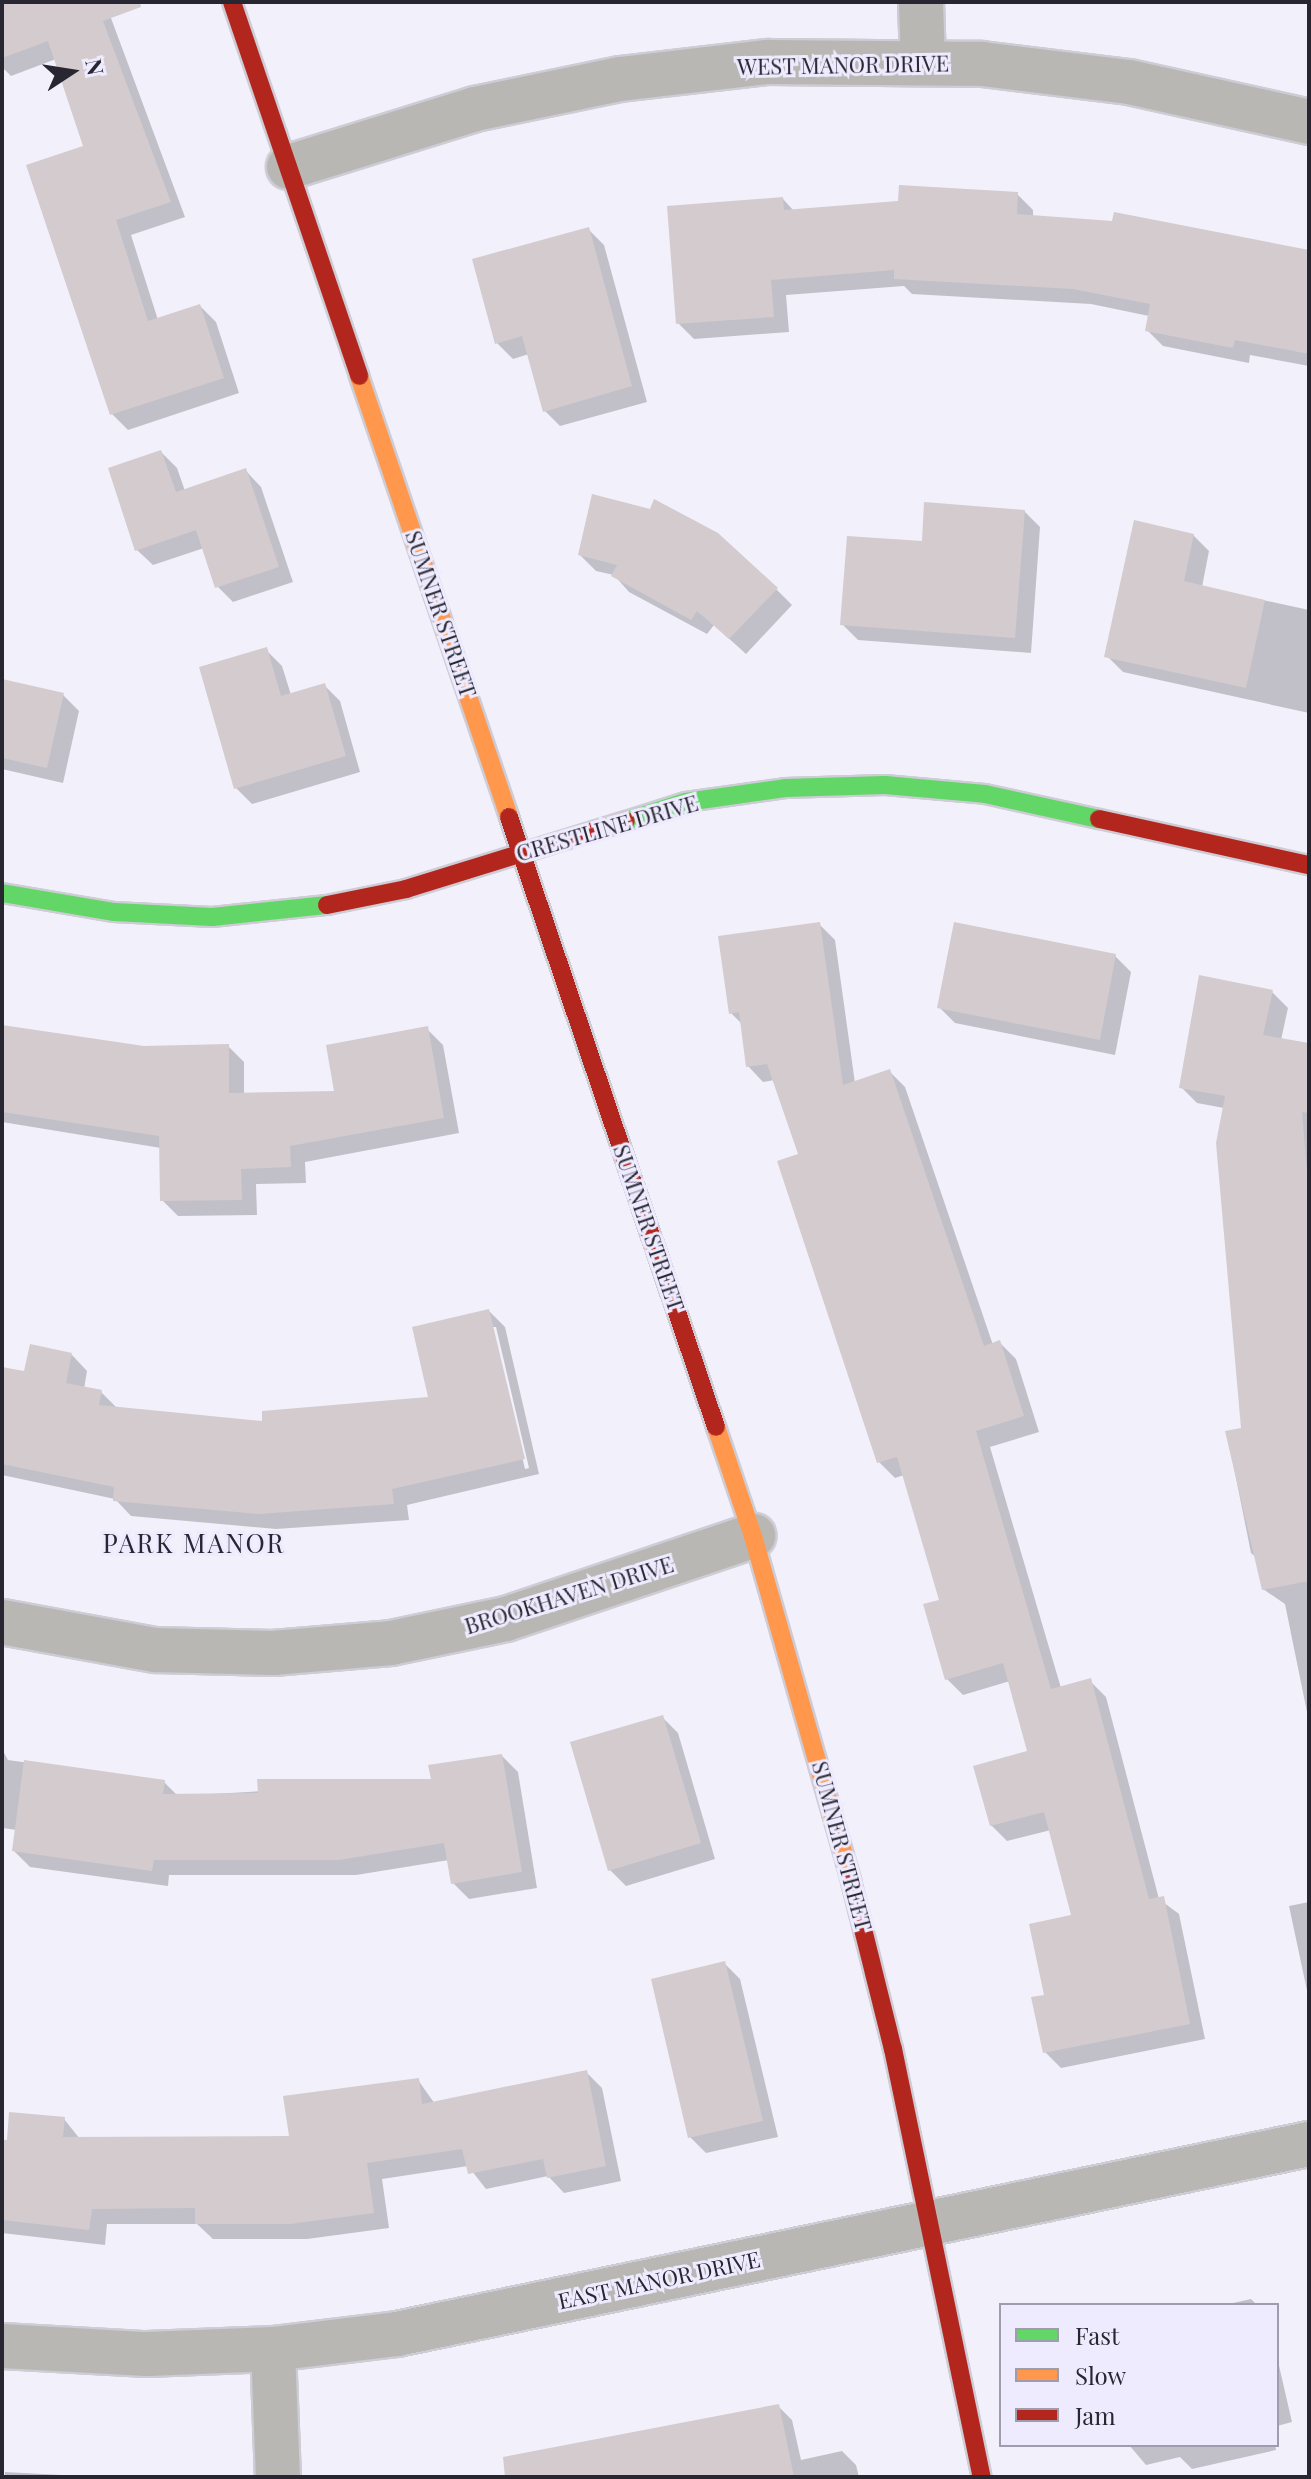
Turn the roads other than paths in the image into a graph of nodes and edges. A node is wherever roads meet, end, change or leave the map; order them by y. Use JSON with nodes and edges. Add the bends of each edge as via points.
{"nodes":[{"id":1,"x":232,"y":2,"type":"edge"},
{"id":2,"x":921,"y":2,"type":"edge"},
{"id":3,"x":923,"y":61,"type":"junction"},
{"id":4,"x":1309,"y":122,"type":"edge"},
{"id":5,"x":289,"y":167,"type":"junction"},
{"id":6,"x":521,"y":852,"type":"junction"},
{"id":7,"x":1309,"y":865,"type":"edge"},
{"id":8,"x":2,"y":893,"type":"edge"},
{"id":9,"x":753,"y":1536,"type":"junction"},
{"id":10,"x":2,"y":1622,"type":"edge"},
{"id":11,"x":1309,"y":2144,"type":"edge"},
{"id":12,"x":931,"y":2223,"type":"junction"},
{"id":13,"x":2,"y":2346,"type":"edge"},
{"id":14,"x":273,"y":2349,"type":"junction"},
{"id":15,"x":278,"y":2477,"type":"edge"},
{"id":16,"x":982,"y":2477,"type":"edge"}],
"edges":[{"from":1,"to":5,"type":"street","name":"SUMNER STREET"},
{"from":2,"to":3,"type":"street"},
{"from":3,"to":4,"type":"street","name":"WEST MANOR DRIVE","via":[[1129,82]]},
{"from":3,"to":5,"type":"street","name":"WEST MANOR DRIVE","via":[[768,62],[620,79],[475,109]]},
{"from":5,"to":6,"type":"street","name":"SUMNER STREET"},
{"from":6,"to":7,"type":"street","name":"CRESTLINE DRIVE","via":[[686,802],[785,788],[885,785],[985,794]]},
{"from":6,"to":8,"type":"street","name":"CRESTLINE DRIVE","via":[[406,889],[212,917],[114,912]]},
{"from":6,"to":9,"type":"street","name":"SUMNER STREET"},
{"from":9,"to":10,"type":"street","name":"BROOKHAVEN DRIVE","via":[[506,1619],[391,1643],[273,1653],[155,1650]]},
{"from":9,"to":12,"type":"street","name":"SUMNER STREET","via":[[829,1791]]},
{"from":11,"to":12,"type":"street","name":"EAST MANOR DRIVE"},
{"from":12,"to":14,"type":"street","name":"EAST MANOR DRIVE","via":[[397,2334]]},
{"from":12,"to":16,"type":"street","name":"SUMNER STREET"},
{"from":13,"to":14,"type":"street","name":"EAST MANOR DRIVE","via":[[147,2354]]},
{"from":14,"to":15,"type":"street"}]}
